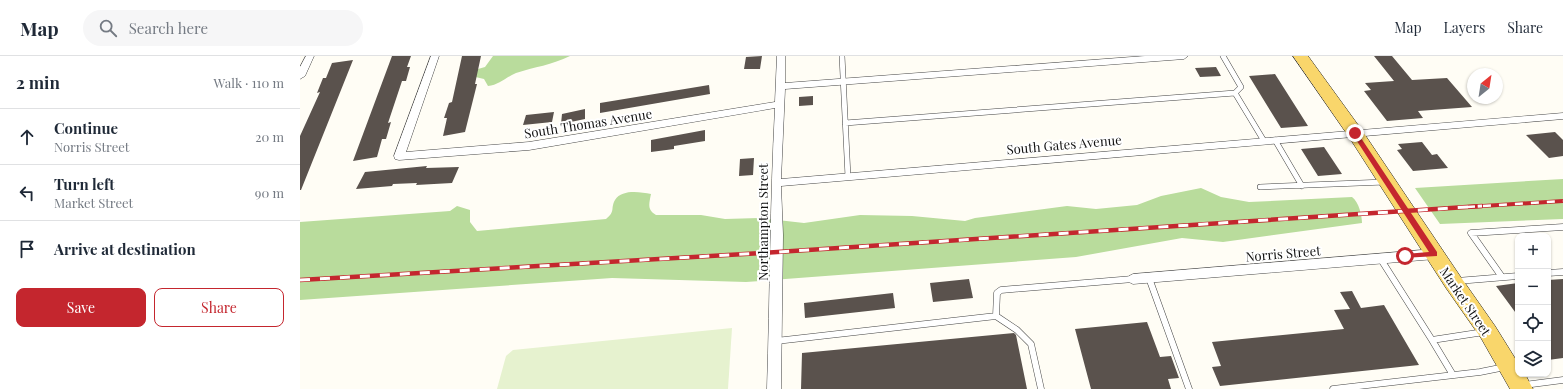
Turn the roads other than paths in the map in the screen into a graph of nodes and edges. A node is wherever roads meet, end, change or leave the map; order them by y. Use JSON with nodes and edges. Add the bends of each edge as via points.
{"nodes":[{"id":1,"x":310,"y":56,"type":"edge"},
{"id":2,"x":435,"y":56,"type":"edge"},
{"id":3,"x":781,"y":56,"type":"edge"},
{"id":4,"x":842,"y":56,"type":"edge"},
{"id":5,"x":1184,"y":56,"type":"edge"},
{"id":6,"x":1223,"y":56,"type":"edge"},
{"id":7,"x":1300,"y":56,"type":"edge"},
{"id":8,"x":300,"y":76,"type":"edge"},
{"id":9,"x":843,"y":80,"type":"junction"},
{"id":10,"x":780,"y":86,"type":"junction"},
{"id":11,"x":1235,"y":93,"type":"junction"},
{"id":12,"x":780,"y":104,"type":"junction"},
{"id":13,"x":1563,"y":116,"type":"edge"},
{"id":14,"x":846,"y":123,"type":"junction"},
{"id":15,"x":1355,"y":133,"type":"junction"},
{"id":16,"x":1275,"y":140,"type":"junction"},
{"id":17,"x":1264,"y":141,"type":"junction"},
{"id":18,"x":848,"y":177,"type":"junction"},
{"id":19,"x":1387,"y":182,"type":"junction"},
{"id":20,"x":776,"y":183,"type":"junction"},
{"id":21,"x":1302,"y":186,"type":"junction"},
{"id":22,"x":1260,"y":187,"type":"dead end"},
{"id":23,"x":1563,"y":227,"type":"edge"},
{"id":24,"x":1434,"y":254,"type":"junction"},
{"id":25,"x":1380,"y":258,"type":"junction"},
{"id":26,"x":1563,"y":272,"type":"edge"},
{"id":27,"x":1551,"y":273,"type":"edge"},
{"id":28,"x":1515,"y":276,"type":"edge"},
{"id":29,"x":1502,"y":277,"type":"junction"},
{"id":30,"x":1149,"y":278,"type":"junction"},
{"id":31,"x":1133,"y":279,"type":"joint"},
{"id":32,"x":1453,"y":282,"type":"junction"},
{"id":33,"x":996,"y":316,"type":"junction"},
{"id":34,"x":1488,"y":332,"type":"junction"},
{"id":35,"x":1432,"y":340,"type":"junction"},
{"id":36,"x":776,"y":341,"type":"junction"},
{"id":37,"x":1507,"y":367,"type":"junction"},
{"id":38,"x":1453,"y":374,"type":"junction"},
{"id":39,"x":1563,"y":380,"type":"edge"},
{"id":40,"x":1521,"y":387,"type":"edge"},
{"id":41,"x":774,"y":389,"type":"edge"},
{"id":42,"x":1041,"y":389,"type":"edge"},
{"id":43,"x":1189,"y":389,"type":"edge"},
{"id":44,"x":1333,"y":389,"type":"edge"}],
"edges":[{"from":1,"to":8,"type":"street"},
{"from":2,"to":12,"type":"street","name":"South Thomas Avenue","via":[[399,156],[528,146]]},
{"from":3,"to":10,"type":"street","name":"Northampton Street"},
{"from":4,"to":9,"type":"lane"},
{"from":5,"to":9,"type":"street"},
{"from":6,"to":11,"type":"lane","via":[[1241,88]]},
{"from":7,"to":15,"type":"main road","name":"Market Street"},
{"from":9,"to":10,"type":"street"},
{"from":9,"to":14,"type":"lane"},
{"from":10,"to":12,"type":"street","name":"Northampton Street"},
{"from":11,"to":14,"type":"lane"},
{"from":11,"to":17,"type":"lane"},
{"from":12,"to":20,"type":"street","name":"Northampton Street"},
{"from":13,"to":15,"type":"street","name":"South Gates Avenue"},
{"from":14,"to":18,"type":"lane"},
{"from":15,"to":16,"type":"street","name":"South Gates Avenue"},
{"from":15,"to":19,"type":"main road","name":"Market Street"},
{"from":16,"to":17,"type":"street","name":"South Gates Avenue"},
{"from":16,"to":21,"type":"lane"},
{"from":17,"to":18,"type":"street","name":"South Gates Avenue"},
{"from":18,"to":20,"type":"street","name":"South Gates Avenue"},
{"from":19,"to":21,"type":"lane"},
{"from":19,"to":24,"type":"main road","name":"Market Street"},
{"from":20,"to":36,"type":"street","name":"Northampton Street"},
{"from":21,"to":22,"type":"lane"},
{"from":23,"to":29,"type":"lane","via":[[1471,233]]},
{"from":24,"to":25,"type":"street","name":"Norris Street"},
{"from":24,"to":32,"type":"main road","name":"Market Street"},
{"from":25,"to":30,"type":"street","name":"Norris Street"},
{"from":25,"to":35,"type":"lane"},
{"from":26,"to":27,"type":"lane"},
{"from":28,"to":29,"type":"lane"},
{"from":29,"to":32,"type":"lane"},
{"from":30,"to":31,"type":"street","name":"Norris Street"},
{"from":30,"to":43,"type":"lane"},
{"from":31,"to":33,"type":"lane","via":[[1001,290],[997,293]]},
{"from":32,"to":34,"type":"main road","name":"Market Street"},
{"from":33,"to":36,"type":"lane"},
{"from":33,"to":42,"type":"lane","via":[[1017,330],[1031,344]]},
{"from":34,"to":35,"type":"lane"},
{"from":34,"to":37,"type":"main road","name":"Market Street"},
{"from":35,"to":38,"type":"lane"},
{"from":36,"to":41,"type":"street","name":"Northampton Street"},
{"from":37,"to":38,"type":"lane"},
{"from":37,"to":40,"type":"main road","name":"Market Street"},
{"from":38,"to":44,"type":"lane"},
{"from":39,"to":40,"type":"lane"}]}
